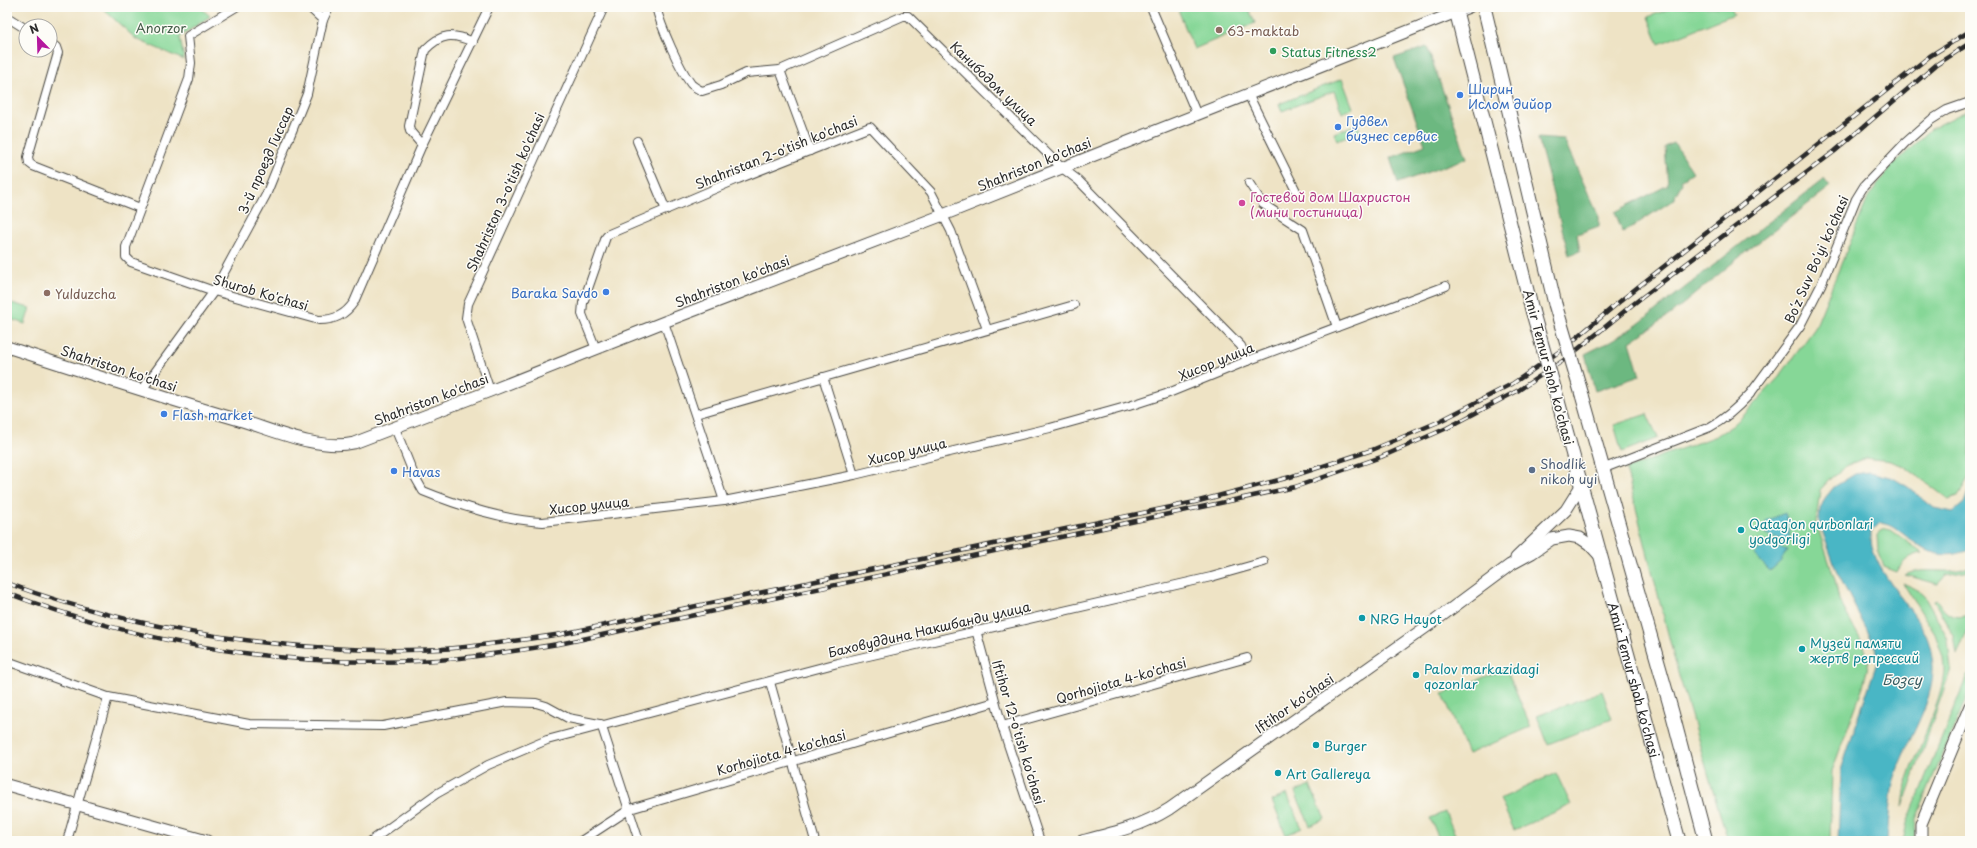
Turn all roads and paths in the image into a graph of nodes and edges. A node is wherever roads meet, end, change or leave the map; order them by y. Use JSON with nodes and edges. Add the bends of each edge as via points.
{"nodes":[{"id":1,"x":236,"y":7,"type":"edge"},
{"id":2,"x":309,"y":7,"type":"edge"},
{"id":3,"x":330,"y":7,"type":"edge"},
{"id":4,"x":489,"y":7,"type":"edge"},
{"id":5,"x":604,"y":7,"type":"edge"},
{"id":6,"x":656,"y":7,"type":"edge"},
{"id":7,"x":1151,"y":7,"type":"edge"},
{"id":8,"x":1484,"y":7,"type":"edge"},
{"id":9,"x":1460,"y":8,"type":"edge"},
{"id":10,"x":7,"y":17,"type":"edge"},
{"id":11,"x":323,"y":20,"type":"junction"},
{"id":12,"x":18,"y":24,"type":"edge"},
{"id":13,"x":473,"y":42,"type":"junction"},
{"id":14,"x":57,"y":58,"type":"edge"},
{"id":15,"x":780,"y":70,"type":"junction"},
{"id":16,"x":1248,"y":94,"type":"junction"},
{"id":17,"x":1970,"y":102,"type":"edge"},
{"id":18,"x":1197,"y":115,"type":"junction"},
{"id":19,"x":637,"y":141,"type":"dead end"},
{"id":20,"x":422,"y":145,"type":"junction"},
{"id":21,"x":810,"y":150,"type":"junction"},
{"id":22,"x":1062,"y":168,"type":"junction"},
{"id":23,"x":1250,"y":183,"type":"dead end"},
{"id":24,"x":1296,"y":191,"type":"dead end"},
{"id":25,"x":140,"y":208,"type":"junction"},
{"id":26,"x":666,"y":210,"type":"junction"},
{"id":27,"x":943,"y":215,"type":"junction"},
{"id":28,"x":1446,"y":286,"type":"dead end"},
{"id":29,"x":214,"y":291,"type":"junction"},
{"id":30,"x":1074,"y":305,"type":"dead end"},
{"id":31,"x":664,"y":322,"type":"junction"},
{"id":32,"x":1337,"y":327,"type":"junction"},
{"id":33,"x":987,"y":329,"type":"junction"},
{"id":34,"x":7,"y":347,"type":"edge"},
{"id":35,"x":596,"y":349,"type":"junction"},
{"id":36,"x":1247,"y":361,"type":"junction"},
{"id":37,"x":823,"y":377,"type":"junction"},
{"id":38,"x":142,"y":390,"type":"junction"},
{"id":39,"x":490,"y":392,"type":"junction"},
{"id":40,"x":696,"y":414,"type":"junction"},
{"id":41,"x":395,"y":428,"type":"junction"},
{"id":42,"x":1602,"y":469,"type":"junction"},
{"id":43,"x":854,"y":475,"type":"junction"},
{"id":44,"x":1581,"y":486,"type":"junction"},
{"id":45,"x":724,"y":501,"type":"junction"},
{"id":46,"x":1600,"y":557,"type":"junction"},
{"id":47,"x":1264,"y":562,"type":"dead end"},
{"id":48,"x":1510,"y":565,"type":"junction"},
{"id":49,"x":976,"y":630,"type":"junction"},
{"id":50,"x":1247,"y":658,"type":"dead end"},
{"id":51,"x":7,"y":661,"type":"edge"},
{"id":52,"x":770,"y":682,"type":"junction"},
{"id":53,"x":108,"y":697,"type":"junction"},
{"id":54,"x":995,"y":702,"type":"junction"},
{"id":55,"x":1970,"y":706,"type":"edge"},
{"id":56,"x":601,"y":724,"type":"junction"},
{"id":57,"x":1002,"y":726,"type":"junction"},
{"id":58,"x":792,"y":762,"type":"junction"},
{"id":59,"x":7,"y":785,"type":"edge"},
{"id":60,"x":77,"y":805,"type":"junction"},
{"id":61,"x":630,"y":809,"type":"junction"},
{"id":62,"x":67,"y":841,"type":"edge"},
{"id":63,"x":207,"y":841,"type":"edge"},
{"id":64,"x":371,"y":841,"type":"edge"},
{"id":65,"x":581,"y":841,"type":"edge"},
{"id":66,"x":639,"y":841,"type":"edge"},
{"id":67,"x":815,"y":841,"type":"edge"},
{"id":68,"x":1040,"y":841,"type":"edge"},
{"id":69,"x":1082,"y":841,"type":"edge"},
{"id":70,"x":1678,"y":841,"type":"edge"},
{"id":71,"x":1706,"y":841,"type":"edge"},
{"id":72,"x":1921,"y":841,"type":"edge"}],
"edges":[{"from":1,"to":25,"type":"street","name":"Shurob Ko'chasi","via":[[188,36],[190,80]]},
{"from":2,"to":11,"type":"street"},
{"from":3,"to":11,"type":"street","name":"3-й проезд Гиссар"},
{"from":4,"to":13,"type":"street","name":"Shurob Ko'chasi"},
{"from":5,"to":39,"type":"street","name":"Shahriston 3-o'tish ko'chasi","via":[[468,304],[466,318]]},
{"from":6,"to":15,"type":"street","via":[[660,22],[692,85],[702,91],[746,73]]},
{"from":7,"to":18,"type":"street"},
{"from":8,"to":42,"type":"main road","name":"Amir Temur shoh ko'chasi","bridge":true,"via":[[1556,304]]},
{"from":9,"to":16,"type":"main road","name":"Shahriston ko'chasi"},
{"from":9,"to":44,"type":"main road","name":"Amir Temur shoh ko'chasi","bridge":true,"via":[[1532,310]]},
{"from":10,"to":12,"type":"street"},
{"from":11,"to":29,"type":"street","name":"3-й проезд Гиссар","via":[[307,94],[266,195]]},
{"from":13,"to":20,"type":"street","name":"Shurob Ko'chasi"},
{"from":13,"to":20,"type":"street","via":[[458,35],[444,37],[433,41],[425,50],[409,126],[410,132]]},
{"from":14,"to":25,"type":"street","via":[[28,157],[29,163]]},
{"from":15,"to":21,"type":"street"},
{"from":15,"to":22,"type":"street","name":"Канибодом улица","via":[[908,16]]},
{"from":16,"to":18,"type":"main road","name":"Shahriston ko'chasi"},
{"from":16,"to":24,"type":"street"},
{"from":17,"to":42,"type":"street","name":"Boʻz Suv Boʻyi koʻchasi","via":[[1947,110],[1931,120],[1905,142],[1864,186],[1856,199],[1821,285],[1800,326],[1746,399],[1710,428]]},
{"from":18,"to":22,"type":"main road","name":"Shahriston ko'chasi"},
{"from":19,"to":26,"type":"street"},
{"from":20,"to":29,"type":"street","name":"Shurob Ko'chasi","via":[[354,302],[339,317],[319,320]]},
{"from":21,"to":26,"type":"street","name":"Shahristan 2-o'tish ko'chasi"},
{"from":21,"to":27,"type":"street","name":"Shahristan 2-o'tish ko'chasi","via":[[870,127],[931,192]]},
{"from":22,"to":27,"type":"main road","name":"Shahriston ko'chasi"},
{"from":22,"to":36,"type":"street","name":"Канибодом улица","via":[[1078,180],[1240,346]]},
{"from":23,"to":32,"type":"street","via":[[1263,204],[1303,230]]},
{"from":25,"to":29,"type":"street","name":"Shurob Ko'chasi","via":[[126,247],[128,260]]},
{"from":26,"to":35,"type":"street","name":"Shahristan 2-o'tish ko'chasi","via":[[606,237],[583,304],[582,314]]},
{"from":27,"to":31,"type":"main road","name":"Shahriston ko'chasi"},
{"from":27,"to":33,"type":"street","name":"Shahristan 2-o'tish ko'chasi"},
{"from":28,"to":32,"type":"street","name":"Хисор улица"},
{"from":29,"to":38,"type":"street","name":"3-й проезд Гиссар"},
{"from":30,"to":33,"type":"street"},
{"from":31,"to":35,"type":"main road","name":"Shahriston ko'chasi"},
{"from":31,"to":40,"type":"street"},
{"from":32,"to":36,"type":"street","name":"Хисор улица"},
{"from":33,"to":37,"type":"street"},
{"from":34,"to":38,"type":"main road","name":"Shahriston ko'chasi"},
{"from":35,"to":39,"type":"main road","name":"Shahriston ko'chasi"},
{"from":36,"to":43,"type":"street","name":"Хисор улица","via":[[1166,394],[1122,408]]},
{"from":37,"to":40,"type":"street"},
{"from":37,"to":43,"type":"street"},
{"from":38,"to":41,"type":"main road","name":"Shahriston ko'chasi","via":[[288,435],[328,444],[354,442]]},
{"from":39,"to":41,"type":"main road","name":"Shahriston ko'chasi"},
{"from":40,"to":45,"type":"street"},
{"from":41,"to":45,"type":"street","name":"Хисор улица","via":[[423,492],[504,517],[543,522]]},
{"from":42,"to":71,"type":"main road","name":"Amir Temur shoh ko'chasi"},
{"from":43,"to":45,"type":"street","name":"Хисор улица"},
{"from":44,"to":46,"type":"main road","name":"Amir Temur shoh ko'chasi"},
{"from":44,"to":48,"type":"main road","name":"Iftihor ko'chasi","via":[[1566,510]]},
{"from":46,"to":48,"type":"main road","name":"Iftihor ko'chasi","via":[[1585,540],[1564,536],[1552,539]]},
{"from":46,"to":70,"type":"main road","name":"Amir Temur shoh ko'chasi"},
{"from":47,"to":49,"type":"street","name":"Баховуддина Накшбанди улица","via":[[1211,577]]},
{"from":48,"to":69,"type":"main road","name":"Iftihor ko'chasi","via":[[1169,809],[1136,826]]},
{"from":49,"to":52,"type":"street","name":"Баховуддина Накшбанди улица"},
{"from":49,"to":54,"type":"street","name":"Iftihor 12-o'tish ko'chasi"},
{"from":50,"to":57,"type":"street","name":"Qorhojiota 4-ko'chasi"},
{"from":51,"to":53,"type":"street"},
{"from":52,"to":56,"type":"street","name":"Баховуддина Накшбанди улица"},
{"from":52,"to":58,"type":"street"},
{"from":53,"to":56,"type":"street","via":[[249,724],[383,726],[507,702],[536,703],[568,718]]},
{"from":53,"to":60,"type":"street"},
{"from":54,"to":57,"type":"street","name":"Iftihor 12-o'tish ko'chasi"},
{"from":54,"to":58,"type":"street","name":"Korhojiota 4-ko'chasi"},
{"from":55,"to":72,"type":"main road","via":[[1921,824]]},
{"from":56,"to":61,"type":"street"},
{"from":56,"to":64,"type":"street","name":"Баховуддина Накшбанди улица","via":[[546,740],[488,766],[436,794]]},
{"from":57,"to":68,"type":"street","name":"Iftihor 12-o'tish ko'chasi"},
{"from":58,"to":61,"type":"street","name":"Korhojiota 4-ko'chasi"},
{"from":58,"to":67,"type":"street"},
{"from":59,"to":60,"type":"main road"},
{"from":60,"to":62,"type":"street"},
{"from":60,"to":63,"type":"main road"},
{"from":61,"to":65,"type":"street","name":"Korhojiota 4-ko'chasi"},
{"from":61,"to":66,"type":"street"}]}
